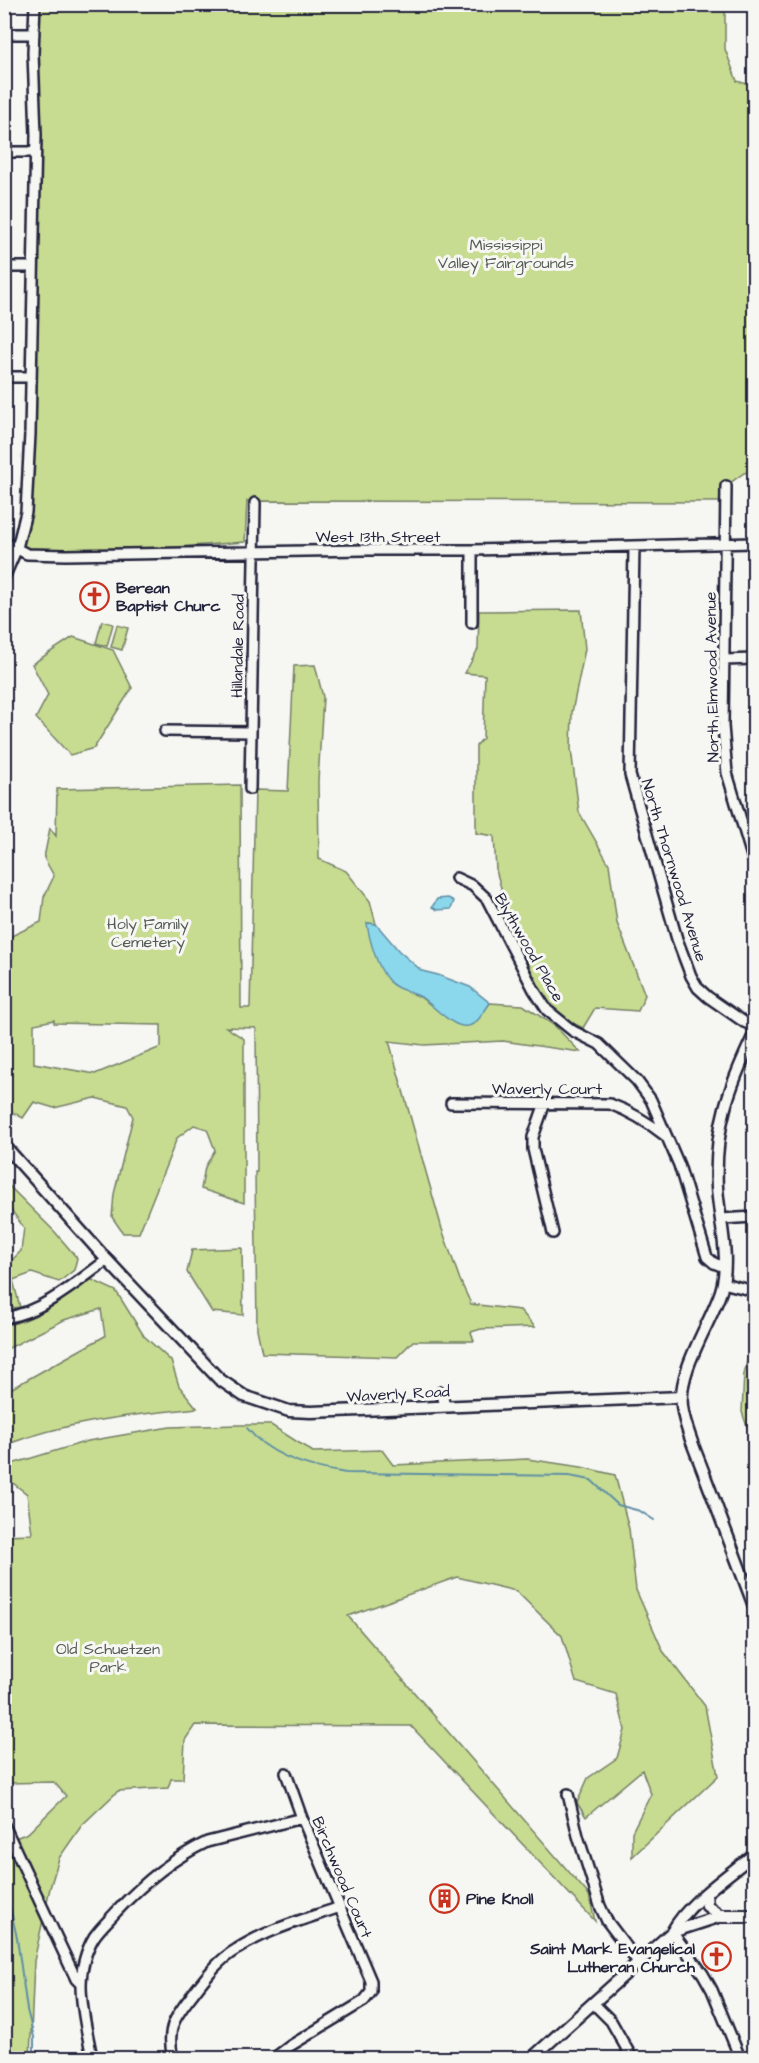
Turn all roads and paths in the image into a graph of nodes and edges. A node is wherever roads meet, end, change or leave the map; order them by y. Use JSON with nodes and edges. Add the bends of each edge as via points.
{"nodes":[{"id":1,"x":34,"y":4,"type":"edge"},
{"id":2,"x":4,"y":34,"type":"edge"},
{"id":3,"x":34,"y":34,"type":"junction"},
{"id":4,"x":4,"y":152,"type":"edge"},
{"id":5,"x":35,"y":152,"type":"junction"},
{"id":6,"x":4,"y":267,"type":"edge"},
{"id":7,"x":33,"y":267,"type":"junction"},
{"id":8,"x":4,"y":377,"type":"edge"},
{"id":9,"x":30,"y":377,"type":"junction"},
{"id":10,"x":726,"y":486,"type":"dead end"},
{"id":11,"x":255,"y":503,"type":"dead end"},
{"id":12,"x":4,"y":542,"type":"edge"},
{"id":13,"x":724,"y":543,"type":"junction"},
{"id":14,"x":754,"y":543,"type":"edge"},
{"id":15,"x":634,"y":547,"type":"junction"},
{"id":16,"x":17,"y":548,"type":"junction"},
{"id":17,"x":472,"y":550,"type":"junction"},
{"id":18,"x":254,"y":552,"type":"junction"},
{"id":19,"x":4,"y":578,"type":"edge"},
{"id":20,"x":472,"y":623,"type":"dead end"},
{"id":21,"x":754,"y":659,"type":"edge"},
{"id":22,"x":724,"y":660,"type":"junction"},
{"id":23,"x":165,"y":731,"type":"dead end"},
{"id":24,"x":251,"y":732,"type":"junction"},
{"id":25,"x":250,"y":789,"type":"dead end"},
{"id":26,"x":754,"y":863,"type":"edge"},
{"id":27,"x":456,"y":878,"type":"dead end"},
{"id":28,"x":754,"y":1026,"type":"edge"},
{"id":29,"x":754,"y":1035,"type":"edge"},
{"id":30,"x":451,"y":1103,"type":"dead end"},
{"id":31,"x":545,"y":1103,"type":"junction"},
{"id":32,"x":668,"y":1138,"type":"junction"},
{"id":33,"x":4,"y":1145,"type":"edge"},
{"id":34,"x":754,"y":1217,"type":"edge"},
{"id":35,"x":721,"y":1219,"type":"junction"},
{"id":36,"x":553,"y":1233,"type":"dead end"},
{"id":37,"x":107,"y":1260,"type":"junction"},
{"id":38,"x":724,"y":1267,"type":"junction"},
{"id":39,"x":723,"y":1283,"type":"junction"},
{"id":40,"x":754,"y":1291,"type":"edge"},
{"id":41,"x":4,"y":1318,"type":"edge"},
{"id":42,"x":441,"y":1392,"type":"dead end"},
{"id":43,"x":682,"y":1397,"type":"junction"},
{"id":44,"x":445,"y":1405,"type":"junction"},
{"id":45,"x":754,"y":1606,"type":"edge"},
{"id":46,"x":286,"y":1773,"type":"dead end"},
{"id":47,"x":568,"y":1794,"type":"dead end"},
{"id":48,"x":302,"y":1818,"type":"junction"},
{"id":49,"x":4,"y":1825,"type":"edge"},
{"id":50,"x":754,"y":1854,"type":"edge"},
{"id":51,"x":706,"y":1894,"type":"junction"},
{"id":52,"x":340,"y":1906,"type":"junction"},
{"id":53,"x":721,"y":1916,"type":"junction"},
{"id":54,"x":754,"y":1916,"type":"edge"},
{"id":55,"x":672,"y":1932,"type":"junction"},
{"id":56,"x":638,"y":1962,"type":"junction"},
{"id":57,"x":81,"y":1984,"type":"junction"},
{"id":58,"x":593,"y":2003,"type":"junction"},
{"id":59,"x":92,"y":2058,"type":"edge"},
{"id":60,"x":173,"y":2058,"type":"edge"},
{"id":61,"x":274,"y":2058,"type":"edge"},
{"id":62,"x":532,"y":2058,"type":"edge"},
{"id":63,"x":632,"y":2058,"type":"edge"},
{"id":64,"x":740,"y":2058,"type":"edge"}],
"edges":[{"from":1,"to":3,"type":"street"},
{"from":2,"to":3,"type":"street"},
{"from":3,"to":5,"type":"street"},
{"from":4,"to":5,"type":"street"},
{"from":5,"to":7,"type":"street"},
{"from":6,"to":7,"type":"street"},
{"from":7,"to":9,"type":"street"},
{"from":8,"to":9,"type":"street"},
{"from":9,"to":16,"type":"street","via":[[26,512]]},
{"from":10,"to":13,"type":"street","name":"North Elmwood Avenue"},
{"from":11,"to":18,"type":"street","name":"Hillandale Road"},
{"from":12,"to":16,"type":"street","name":"West 13th Street"},
{"from":13,"to":14,"type":"street","name":"West 13th Street"},
{"from":13,"to":15,"type":"street","name":"West 13th Street"},
{"from":13,"to":22,"type":"street","name":"North Elmwood Avenue"},
{"from":15,"to":17,"type":"street","name":"West 13th Street"},
{"from":15,"to":28,"type":"street","name":"North Thornwood Avenue","via":[[630,775],[691,976],[708,997]]},
{"from":16,"to":18,"type":"street","name":"West 13th Street","via":[[27,554],[66,555]]},
{"from":16,"to":19,"type":"street"},
{"from":17,"to":18,"type":"street","name":"West 13th Street"},
{"from":17,"to":20,"type":"street"},
{"from":18,"to":24,"type":"street","name":"Hillandale Road"},
{"from":21,"to":22,"type":"street"},
{"from":22,"to":26,"type":"street","name":"North Elmwood Avenue","via":[[727,773]]},
{"from":23,"to":24,"type":"street"},
{"from":24,"to":25,"type":"street","name":"Hillandale Road"},
{"from":27,"to":32,"type":"street","name":"Blythwood Place","via":[[487,898],[547,1010],[573,1031],[598,1044],[637,1081],[651,1100]]},
{"from":29,"to":35,"type":"street","via":[[725,1102],[716,1151]]},
{"from":30,"to":31,"type":"street","name":"Waverly Court"},
{"from":31,"to":32,"type":"street","name":"Waverly Court","via":[[610,1104],[641,1117]]},
{"from":31,"to":36,"type":"street","via":[[533,1137],[533,1149]]},
{"from":32,"to":38,"type":"street","name":"Blythwood Place","via":[[707,1257]]},
{"from":33,"to":37,"type":"street","name":"Waverly Road"},
{"from":34,"to":35,"type":"street"},
{"from":35,"to":38,"type":"street"},
{"from":37,"to":41,"type":"street","via":[[26,1313]]},
{"from":37,"to":44,"type":"street","name":"Waverly Road","via":[[219,1379],[243,1396],[289,1411],[311,1412]]},
{"from":38,"to":39,"type":"street"},
{"from":39,"to":40,"type":"street"},
{"from":39,"to":43,"type":"street","via":[[691,1361]]},
{"from":42,"to":44,"type":"street"},
{"from":43,"to":44,"type":"street","name":"Waverly Road"},
{"from":43,"to":45,"type":"street","via":[[697,1454]]},
{"from":46,"to":48,"type":"street","name":"Birchwood Court"},
{"from":47,"to":56,"type":"street","via":[[600,1906]]},
{"from":48,"to":52,"type":"street","name":"Birchwood Court"},
{"from":48,"to":57,"type":"street","via":[[207,1842],[161,1868],[94,1937],[83,1965]]},
{"from":49,"to":57,"type":"street"},
{"from":50,"to":51,"type":"street"},
{"from":51,"to":53,"type":"street","via":[[707,1906]]},
{"from":51,"to":55,"type":"street"},
{"from":52,"to":60,"type":"street","via":[[257,1937],[224,1958],[175,2019],[170,2043]]},
{"from":52,"to":61,"type":"street","name":"Birchwood Court","via":[[371,1981],[371,1992],[364,2001]]},
{"from":53,"to":54,"type":"main road"},
{"from":53,"to":55,"type":"street"},
{"from":55,"to":56,"type":"street"},
{"from":55,"to":64,"type":"street","via":[[712,1990]]},
{"from":56,"to":58,"type":"street"},
{"from":57,"to":59,"type":"street"},
{"from":58,"to":62,"type":"street"},
{"from":58,"to":63,"type":"street","via":[[611,2021]]}]}
